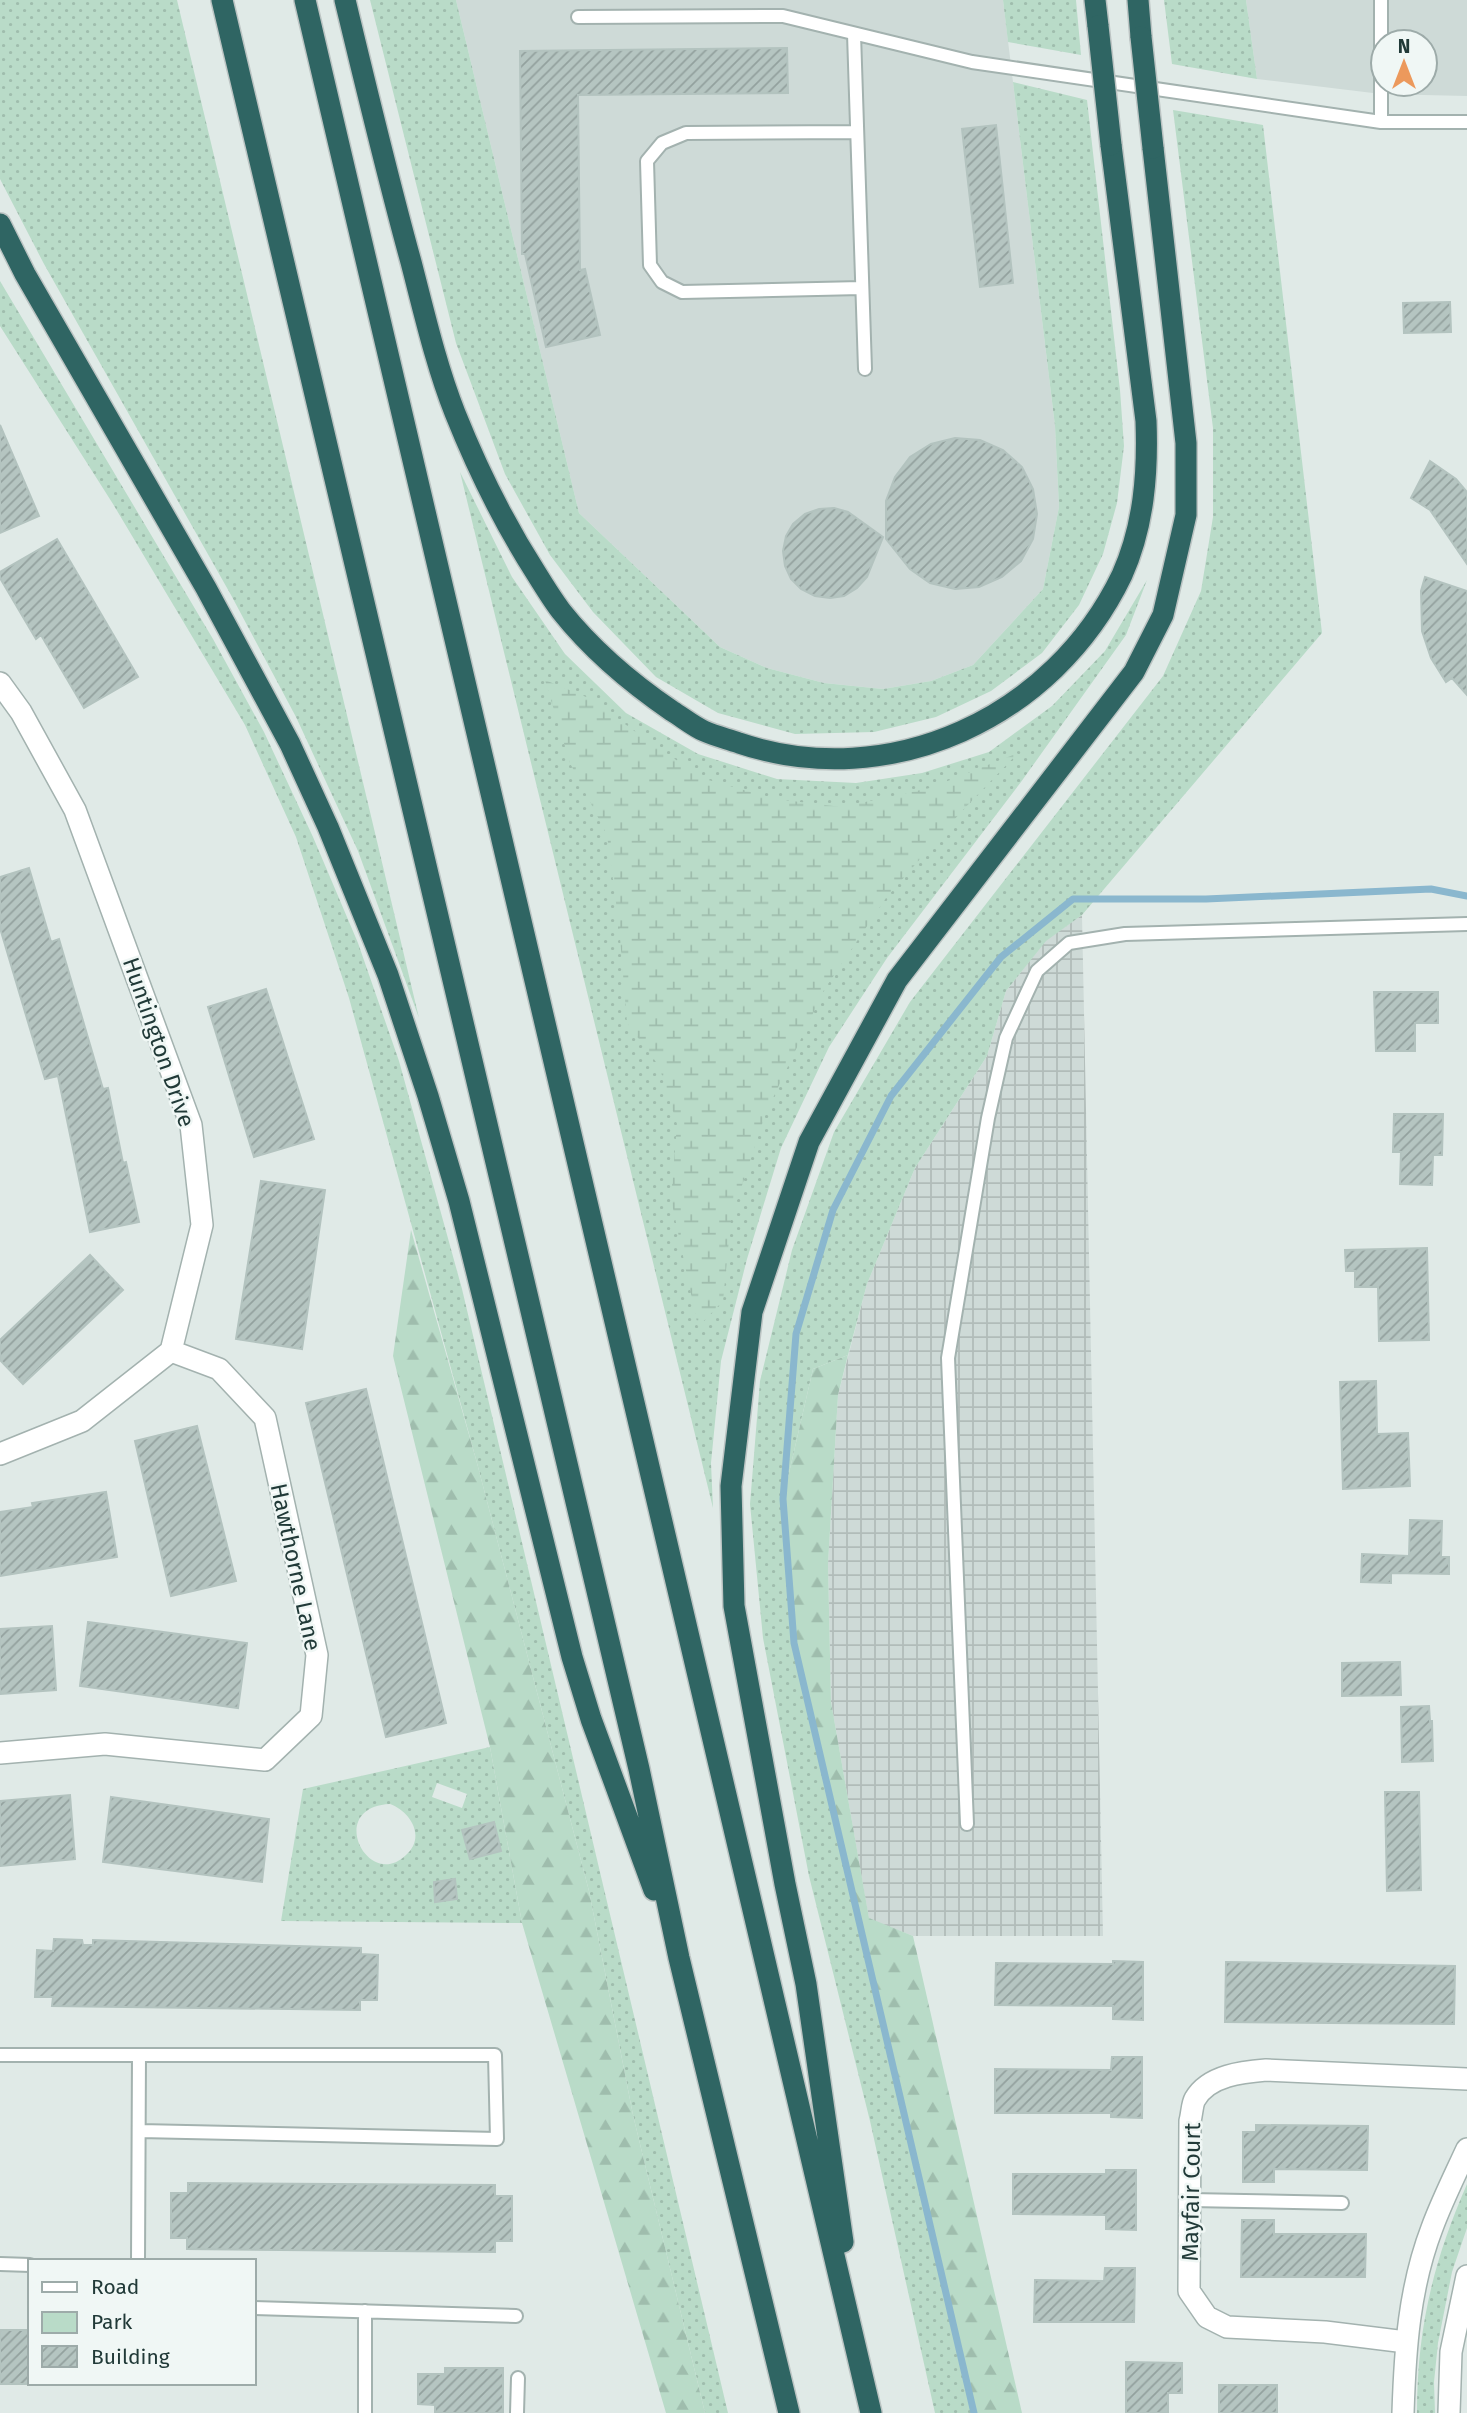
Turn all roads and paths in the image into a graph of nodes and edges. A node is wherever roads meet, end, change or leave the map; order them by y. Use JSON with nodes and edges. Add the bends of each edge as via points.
{"nodes":[{"id":1,"x":222,"y":0,"type":"edge"},
{"id":2,"x":305,"y":0,"type":"edge"},
{"id":3,"x":345,"y":0,"type":"edge"},
{"id":4,"x":1095,"y":0,"type":"edge"},
{"id":5,"x":1138,"y":0,"type":"edge"},
{"id":6,"x":1381,"y":0,"type":"edge"},
{"id":7,"x":578,"y":17,"type":"dead end"},
{"id":8,"x":854,"y":34,"type":"junction"},
{"id":9,"x":1381,"y":122,"type":"junction"},
{"id":10,"x":1467,"y":122,"type":"edge"},
{"id":11,"x":857,"y":132,"type":"junction"},
{"id":12,"x":0,"y":225,"type":"edge"},
{"id":13,"x":861,"y":288,"type":"junction"},
{"id":14,"x":864,"y":369,"type":"dead end"},
{"id":15,"x":0,"y":683,"type":"edge"},
{"id":16,"x":1467,"y":924,"type":"edge"},
{"id":17,"x":171,"y":1352,"type":"junction"},
{"id":18,"x":0,"y":1454,"type":"edge"},
{"id":19,"x":0,"y":1753,"type":"edge"},
{"id":20,"x":967,"y":1824,"type":"dead end"},
{"id":21,"x":679,"y":1958,"type":"junction"},
{"id":22,"x":0,"y":2055,"type":"edge"},
{"id":23,"x":139,"y":2055,"type":"junction"},
{"id":24,"x":1467,"y":2079,"type":"edge"},
{"id":25,"x":140,"y":2131,"type":"junction"},
{"id":26,"x":1467,"y":2149,"type":"edge"},
{"id":27,"x":1190,"y":2200,"type":"junction"},
{"id":28,"x":1342,"y":2203,"type":"dead end"},
{"id":29,"x":138,"y":2259,"type":"edge"},
{"id":30,"x":0,"y":2264,"type":"edge"},
{"id":31,"x":28,"y":2265,"type":"edge"},
{"id":32,"x":1467,"y":2276,"type":"edge"},
{"id":33,"x":256,"y":2308,"type":"edge"},
{"id":34,"x":365,"y":2312,"type":"junction"},
{"id":35,"x":516,"y":2316,"type":"dead end"},
{"id":36,"x":1406,"y":2342,"type":"junction"},
{"id":37,"x":518,"y":2378,"type":"dead end"},
{"id":38,"x":863,"y":2379,"type":"junction"},
{"id":39,"x":365,"y":2413,"type":"edge"},
{"id":40,"x":517,"y":2413,"type":"edge"},
{"id":41,"x":789,"y":2413,"type":"edge"},
{"id":42,"x":872,"y":2413,"type":"edge"},
{"id":43,"x":1403,"y":2413,"type":"edge"},
{"id":44,"x":1449,"y":2413,"type":"edge"}],
"edges":[{"from":1,"to":21,"type":"highway","via":[[636,1755]]},
{"from":2,"to":38,"type":"highway"},
{"from":3,"to":4,"type":"highway","bridge":true,"via":[[394,201],[454,411],[520,548],[568,618],[644,692],[703,731],[768,753],[829,760],[883,756],[935,743],[985,722],[1035,688],[1070,654],[1123,573],[1142,514],[1146,421]]},
{"from":5,"to":38,"type":"highway","bridge":true,"via":[[1186,443],[1186,515],[1163,615],[1134,672],[897,980],[809,1142],[752,1312],[731,1486],[734,1606],[806,1984]]},
{"from":6,"to":9,"type":"lane"},
{"from":7,"to":8,"type":"lane","via":[[783,16]]},
{"from":8,"to":9,"type":"lane","via":[[972,62]]},
{"from":8,"to":11,"type":"lane"},
{"from":9,"to":10,"type":"lane"},
{"from":11,"to":13,"type":"lane"},
{"from":11,"to":13,"type":"lane","via":[[686,133],[662,144],[647,161],[650,265],[662,282],[682,292]]},
{"from":12,"to":21,"type":"highway","via":[[289,744],[388,975],[458,1200],[572,1657]]},
{"from":13,"to":14,"type":"lane"},
{"from":15,"to":17,"type":"street","name":"Huntington Drive","via":[[75,810],[191,1125],[202,1226]]},
{"from":16,"to":20,"type":"lane","via":[[1125,934],[1069,943],[1037,971],[1006,1038],[948,1357]]},
{"from":17,"to":18,"type":"street","via":[[82,1421]]},
{"from":17,"to":19,"type":"street","name":"Hawthorne Lane","via":[[219,1369],[265,1418],[317,1655],[312,1716],[265,1760],[105,1744]]},
{"from":21,"to":41,"type":"highway"},
{"from":22,"to":23,"type":"lane"},
{"from":23,"to":25,"type":"lane"},
{"from":23,"to":25,"type":"lane","via":[[495,2055],[497,2139]]},
{"from":24,"to":27,"type":"street","name":"Mayfair Court","via":[[1266,2070],[1235,2073],[1213,2082],[1195,2099],[1190,2121]]},
{"from":25,"to":29,"type":"lane"},
{"from":26,"to":36,"type":"street","via":[[1431,2229]]},
{"from":27,"to":28,"type":"lane"},
{"from":27,"to":36,"type":"street","name":"Mayfair Court","via":[[1189,2291],[1207,2317],[1227,2327]]},
{"from":30,"to":31,"type":"lane"},
{"from":32,"to":44,"type":"street","via":[[1451,2352]]},
{"from":33,"to":34,"type":"lane"},
{"from":34,"to":35,"type":"lane"},
{"from":34,"to":39,"type":"lane"},
{"from":36,"to":43,"type":"street"},
{"from":37,"to":40,"type":"lane"},
{"from":38,"to":42,"type":"highway"}]}
